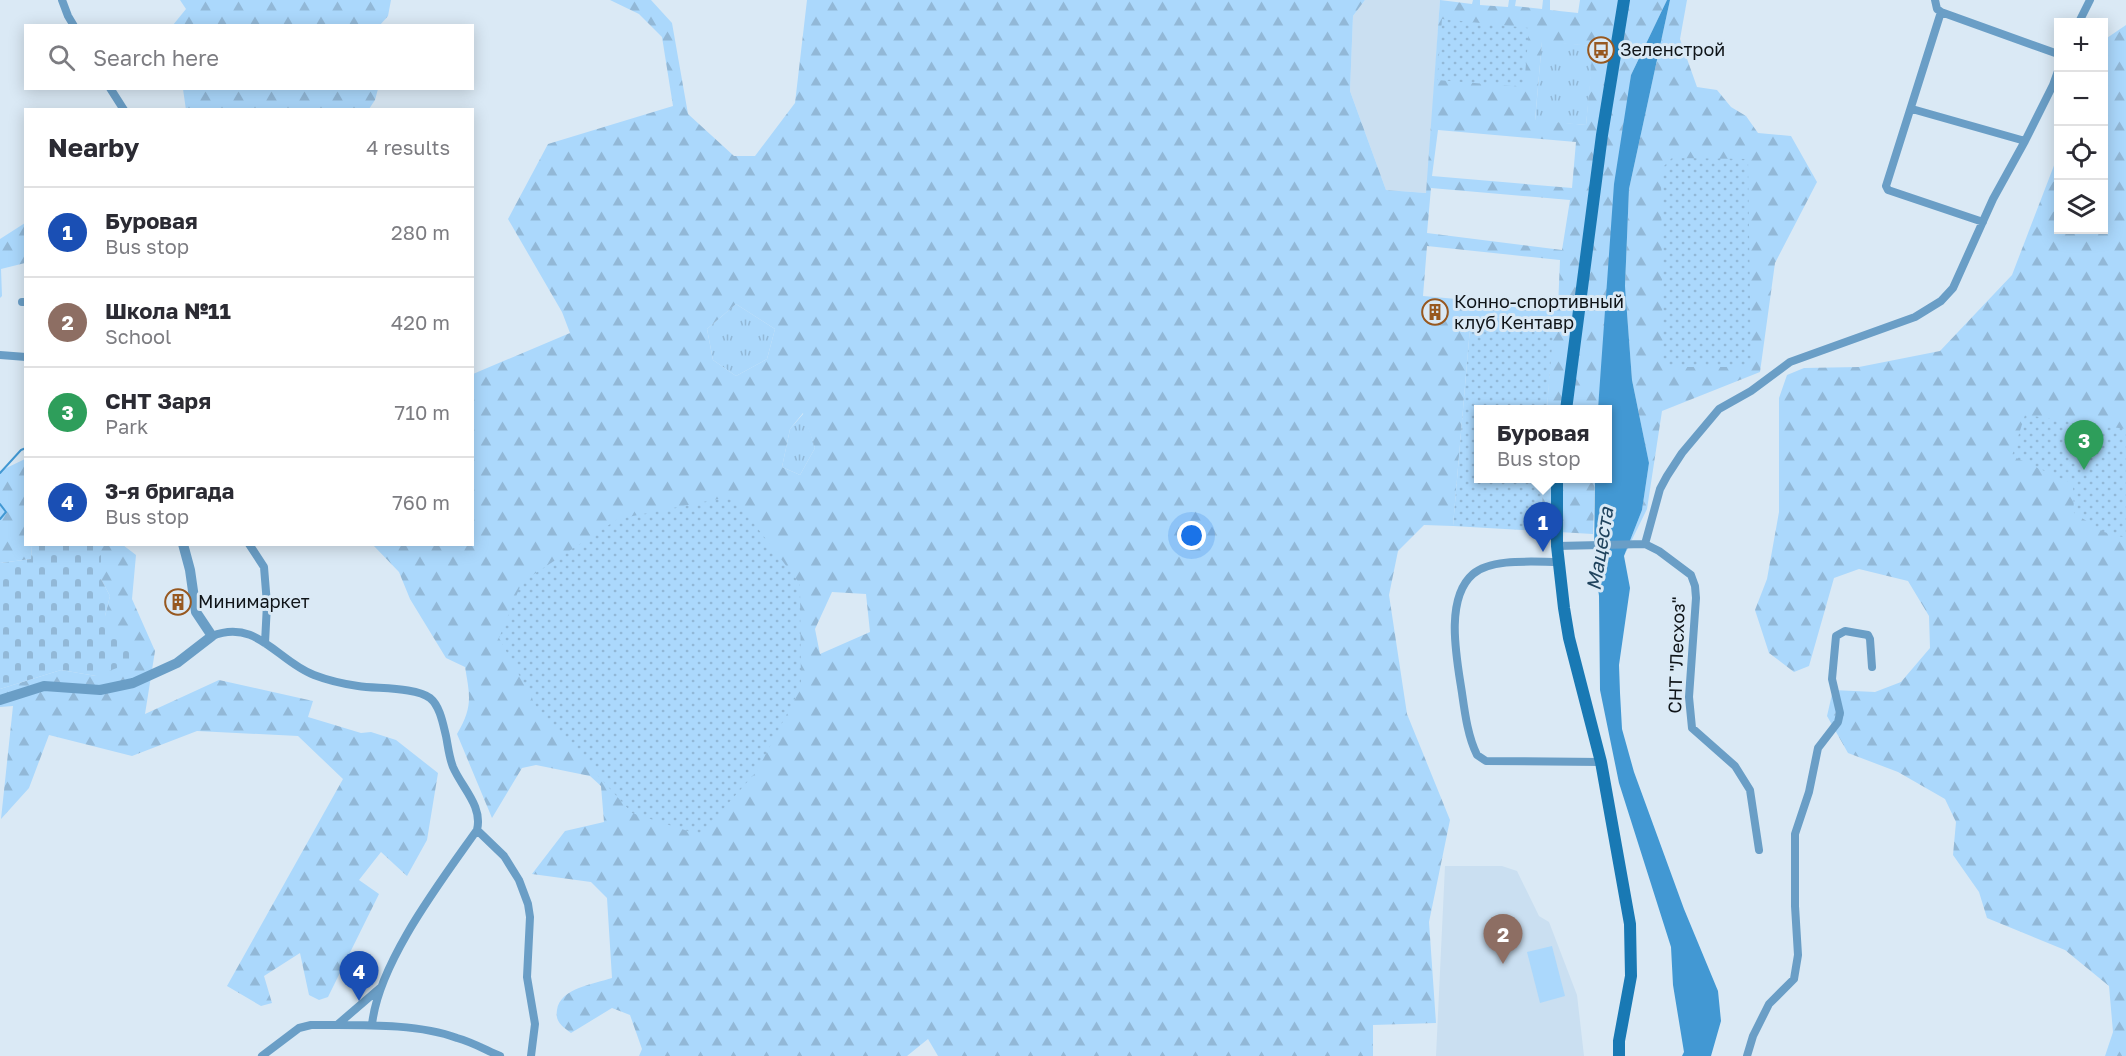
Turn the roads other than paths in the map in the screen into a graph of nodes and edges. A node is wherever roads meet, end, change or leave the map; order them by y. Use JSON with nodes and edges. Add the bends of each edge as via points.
{"nodes":[{"id":1,"x":62,"y":0,"type":"edge"},
{"id":2,"x":1624,"y":0,"type":"edge"},
{"id":3,"x":1935,"y":0,"type":"edge"},
{"id":4,"x":2090,"y":0,"type":"edge"},
{"id":5,"x":1941,"y":12,"type":"junction"},
{"id":6,"x":2081,"y":18,"type":"edge"},
{"id":7,"x":73,"y":24,"type":"edge"},
{"id":8,"x":2054,"y":53,"type":"edge"},
{"id":9,"x":2058,"y":72,"type":"edge"},
{"id":10,"x":111,"y":90,"type":"edge"},
{"id":11,"x":122,"y":108,"type":"edge"},
{"id":12,"x":1912,"y":109,"type":"junction"},
{"id":13,"x":2025,"y":141,"type":"junction"},
{"id":14,"x":1983,"y":222,"type":"junction"},
{"id":15,"x":0,"y":355,"type":"edge"},
{"id":16,"x":24,"y":357,"type":"edge"},
{"id":17,"x":1567,"y":405,"type":"edge"},
{"id":18,"x":1557,"y":483,"type":"edge"},
{"id":19,"x":1640,"y":544,"type":"junction"},
{"id":20,"x":184,"y":546,"type":"edge"},
{"id":21,"x":250,"y":546,"type":"edge"},
{"id":22,"x":1557,"y":546,"type":"junction"},
{"id":23,"x":1558,"y":562,"type":"junction"},
{"id":24,"x":212,"y":636,"type":"junction"},
{"id":25,"x":266,"y":643,"type":"junction"},
{"id":26,"x":1872,"y":667,"type":"dead end"},
{"id":27,"x":0,"y":700,"type":"edge"},
{"id":28,"x":1601,"y":762,"type":"junction"},
{"id":29,"x":477,"y":830,"type":"junction"},
{"id":30,"x":1759,"y":850,"type":"dead end"},
{"id":31,"x":380,"y":988,"type":"junction"},
{"id":32,"x":337,"y":1025,"type":"junction"},
{"id":33,"x":372,"y":1025,"type":"junction"},
{"id":34,"x":1618,"y":1041,"type":"junction"},
{"id":35,"x":261,"y":1056,"type":"edge"},
{"id":36,"x":500,"y":1056,"type":"edge"},
{"id":37,"x":531,"y":1056,"type":"edge"},
{"id":38,"x":1612,"y":1056,"type":"edge"},
{"id":39,"x":1619,"y":1056,"type":"edge"},
{"id":40,"x":1747,"y":1056,"type":"edge"}],
"edges":[{"from":1,"to":7,"type":"street"},
{"from":2,"to":17,"type":"main road"},
{"from":3,"to":5,"type":"street"},
{"from":4,"to":6,"type":"street"},
{"from":5,"to":8,"type":"street"},
{"from":5,"to":12,"type":"street"},
{"from":9,"to":13,"type":"street"},
{"from":10,"to":11,"type":"street"},
{"from":12,"to":13,"type":"street"},
{"from":12,"to":14,"type":"street","via":[[1886,183],[1888,190]]},
{"from":13,"to":14,"type":"street"},
{"from":14,"to":19,"type":"street","via":[[1953,288],[1941,301],[1915,317],[1790,362],[1719,409],[1682,453],[1660,489]]},
{"from":15,"to":16,"type":"street"},
{"from":18,"to":22,"type":"main road"},
{"from":19,"to":22,"type":"street"},
{"from":19,"to":30,"type":"street","name":"СНТ \"Лесхоз\"","via":[[1659,551],[1691,575],[1696,598],[1689,697],[1692,728],[1735,766],[1750,790]]},
{"from":20,"to":24,"type":"street","via":[[196,612]]},
{"from":21,"to":25,"type":"street","via":[[264,567]]},
{"from":22,"to":23,"type":"main road"},
{"from":23,"to":28,"type":"main road","via":[[1569,638]]},
{"from":23,"to":28,"type":"street","via":[[1491,565],[1474,573],[1463,586],[1455,627],[1467,722],[1474,749],[1486,761]]},
{"from":24,"to":25,"type":"street","via":[[244,632]]},
{"from":24,"to":27,"type":"street","via":[[177,663],[133,683],[100,690],[44,686]]},
{"from":25,"to":29,"type":"street","via":[[294,666],[315,675],[431,698],[438,709],[454,768],[476,806]]},
{"from":26,"to":40,"type":"street","via":[[1868,635],[1845,631],[1836,636],[1832,679],[1840,713],[1838,722],[1818,748],[1796,834],[1798,955],[1794,979],[1768,1004]]},
{"from":28,"to":34,"type":"main road","via":[[1632,951],[1628,997]]},
{"from":29,"to":31,"type":"street","via":[[409,931]]},
{"from":29,"to":37,"type":"street","via":[[504,856],[528,904],[527,977],[535,1024]]},
{"from":31,"to":32,"type":"street"},
{"from":31,"to":33,"type":"street"},
{"from":32,"to":33,"type":"street"},
{"from":32,"to":35,"type":"street","via":[[298,1028]]},
{"from":33,"to":36,"type":"street","via":[[440,1033]]},
{"from":34,"to":38,"type":"street"},
{"from":34,"to":39,"type":"main road"}]}
